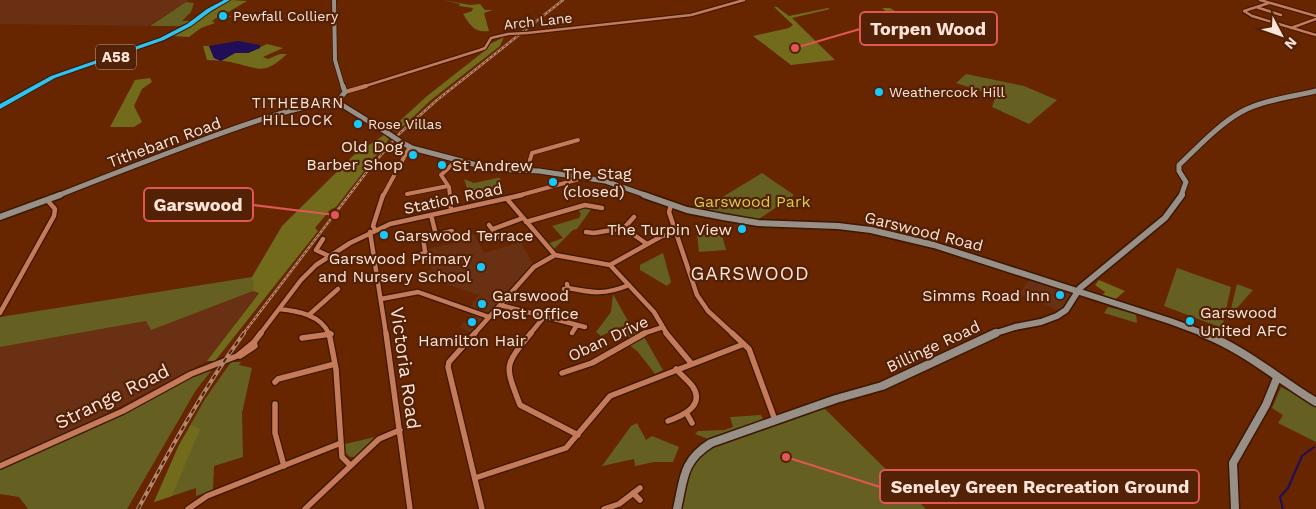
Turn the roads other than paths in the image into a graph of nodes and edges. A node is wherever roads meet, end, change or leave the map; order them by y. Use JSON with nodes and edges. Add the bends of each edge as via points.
{"nodes":[{"id":1,"x":228,"y":0,"type":"edge"},
{"id":2,"x":334,"y":0,"type":"edge"},
{"id":3,"x":744,"y":0,"type":"edge"},
{"id":4,"x":1260,"y":0,"type":"edge"},
{"id":5,"x":1269,"y":2,"type":"junction"},
{"id":6,"x":1254,"y":7,"type":"junction"},
{"id":7,"x":1281,"y":15,"type":"dead end"},
{"id":8,"x":1316,"y":18,"type":"edge"},
{"id":9,"x":1306,"y":22,"type":"junction"},
{"id":10,"x":1316,"y":25,"type":"edge"},
{"id":11,"x":1291,"y":28,"type":"junction"},
{"id":12,"x":1316,"y":35,"type":"edge"},
{"id":13,"x":1316,"y":91,"type":"edge"},
{"id":14,"x":345,"y":92,"type":"junction"},
{"id":15,"x":339,"y":100,"type":"junction"},
{"id":16,"x":0,"y":107,"type":"edge"},
{"id":17,"x":578,"y":140,"type":"dead end"},
{"id":18,"x":412,"y":148,"type":"junction"},
{"id":19,"x":457,"y":160,"type":"junction"},
{"id":20,"x":527,"y":170,"type":"junction"},
{"id":21,"x":583,"y":178,"type":"junction"},
{"id":22,"x":448,"y":186,"type":"junction"},
{"id":23,"x":407,"y":194,"type":"dead end"},
{"id":24,"x":507,"y":199,"type":"junction"},
{"id":25,"x":47,"y":200,"type":"junction"},
{"id":26,"x":578,"y":204,"type":"dead end"},
{"id":27,"x":585,"y":205,"type":"junction"},
{"id":28,"x":671,"y":205,"type":"junction"},
{"id":29,"x":602,"y":208,"type":"dead end"},
{"id":30,"x":451,"y":210,"type":"junction"},
{"id":31,"x":431,"y":215,"type":"junction"},
{"id":32,"x":0,"y":216,"type":"edge"},
{"id":33,"x":634,"y":217,"type":"dead end"},
{"id":34,"x":524,"y":220,"type":"junction"},
{"id":35,"x":489,"y":225,"type":"dead end"},
{"id":36,"x":624,"y":228,"type":"junction"},
{"id":37,"x":493,"y":229,"type":"junction"},
{"id":38,"x":372,"y":231,"type":"junction"},
{"id":39,"x":452,"y":231,"type":"dead end"},
{"id":40,"x":586,"y":232,"type":"dead end"},
{"id":41,"x":676,"y":233,"type":"junction"},
{"id":42,"x":436,"y":235,"type":"junction"},
{"id":43,"x":498,"y":237,"type":"dead end"},
{"id":44,"x":324,"y":241,"type":"dead end"},
{"id":45,"x":647,"y":244,"type":"junction"},
{"id":46,"x":330,"y":255,"type":"junction"},
{"id":47,"x":417,"y":255,"type":"dead end"},
{"id":48,"x":555,"y":255,"type":"junction"},
{"id":49,"x":610,"y":265,"type":"junction"},
{"id":50,"x":629,"y":285,"type":"junction"},
{"id":51,"x":566,"y":287,"type":"dead end"},
{"id":52,"x":338,"y":289,"type":"dead end"},
{"id":53,"x":1077,"y":293,"type":"junction"},
{"id":54,"x":381,"y":299,"type":"junction"},
{"id":55,"x":500,"y":305,"type":"junction"},
{"id":56,"x":279,"y":308,"type":"junction"},
{"id":57,"x":0,"y":313,"type":"edge"},
{"id":58,"x":310,"y":314,"type":"junction"},
{"id":59,"x":489,"y":317,"type":"junction"},
{"id":60,"x":544,"y":317,"type":"junction"},
{"id":61,"x":577,"y":325,"type":"junction"},
{"id":62,"x":586,"y":327,"type":"dead end"},
{"id":63,"x":663,"y":327,"type":"junction"},
{"id":64,"x":572,"y":332,"type":"dead end"},
{"id":65,"x":331,"y":334,"type":"junction"},
{"id":66,"x":304,"y":339,"type":"dead end"},
{"id":67,"x":744,"y":344,"type":"junction"},
{"id":68,"x":691,"y":363,"type":"junction"},
{"id":69,"x":335,"y":364,"type":"junction"},
{"id":70,"x":676,"y":369,"type":"junction"},
{"id":71,"x":562,"y":373,"type":"dead end"},
{"id":72,"x":1277,"y":378,"type":"junction"},
{"id":73,"x":276,"y":380,"type":"dead end"},
{"id":74,"x":1316,"y":402,"type":"edge"},
{"id":75,"x":277,"y":406,"type":"dead end"},
{"id":76,"x":687,"y":414,"type":"junction"},
{"id":77,"x":775,"y":420,"type":"junction"},
{"id":78,"x":668,"y":421,"type":"dead end"},
{"id":79,"x":692,"y":423,"type":"dead end"},
{"id":80,"x":400,"y":430,"type":"junction"},
{"id":81,"x":578,"y":435,"type":"junction"},
{"id":82,"x":341,"y":443,"type":"junction"},
{"id":83,"x":350,"y":465,"type":"junction"},
{"id":84,"x":0,"y":466,"type":"edge"},
{"id":85,"x":284,"y":466,"type":"junction"},
{"id":86,"x":475,"y":478,"type":"junction"},
{"id":87,"x":640,"y":488,"type":"dead end"},
{"id":88,"x":633,"y":493,"type":"junction"},
{"id":89,"x":640,"y":500,"type":"dead end"},
{"id":90,"x":188,"y":509,"type":"edge"},
{"id":91,"x":305,"y":509,"type":"edge"},
{"id":92,"x":410,"y":509,"type":"edge"},
{"id":93,"x":482,"y":509,"type":"edge"},
{"id":94,"x":604,"y":509,"type":"edge"},
{"id":95,"x":676,"y":509,"type":"edge"},
{"id":96,"x":1235,"y":509,"type":"edge"}],
"edges":[{"from":1,"to":16,"type":"highway","number":"A58","via":[[162,39],[53,77]]},
{"from":2,"to":14,"type":"street","via":[[335,60]]},
{"from":3,"to":14,"type":"street","name":"Arch Lane","bridge":true,"via":[[692,15],[508,34],[491,38],[480,50]]},
{"from":4,"to":5,"type":"street"},
{"from":5,"to":6,"type":"street"},
{"from":5,"to":8,"type":"street"},
{"from":6,"to":7,"type":"street"},
{"from":6,"to":11,"type":"street","via":[[1244,11]]},
{"from":8,"to":9,"type":"street"},
{"from":9,"to":10,"type":"street"},
{"from":9,"to":11,"type":"street"},
{"from":11,"to":12,"type":"street"},
{"from":13,"to":53,"type":"street","name":"Billinge Road","via":[[1259,105],[1220,127],[1179,165],[1187,184],[1174,208]]},
{"from":14,"to":15,"type":"street"},
{"from":15,"to":18,"type":"street","name":"Garswood Road","bridge":true,"via":[[339,103]]},
{"from":15,"to":25,"type":"street","name":"Tithebarn Road","via":[[271,115],[134,164]]},
{"from":17,"to":20,"type":"street","via":[[532,153]]},
{"from":18,"to":19,"type":"street","name":"Garswood Road"},
{"from":18,"to":38,"type":"street","via":[[383,195]]},
{"from":19,"to":20,"type":"street","name":"Garswood Road","via":[[492,168]]},
{"from":19,"to":22,"type":"street","via":[[441,175]]},
{"from":20,"to":21,"type":"street","name":"Garswood Road"},
{"from":21,"to":24,"type":"street","name":"Station Road"},
{"from":21,"to":28,"type":"street","name":"Garswood Road","via":[[614,184]]},
{"from":22,"to":23,"type":"street"},
{"from":22,"to":30,"type":"street"},
{"from":24,"to":30,"type":"street","name":"Station Road"},
{"from":24,"to":34,"type":"street"},
{"from":25,"to":32,"type":"street","name":"Tithebarn Road"},
{"from":25,"to":57,"type":"street","via":[[54,209],[54,216]]},
{"from":26,"to":27,"type":"street"},
{"from":27,"to":29,"type":"street"},
{"from":27,"to":34,"type":"street"},
{"from":28,"to":41,"type":"street","via":[[669,212]]},
{"from":28,"to":53,"type":"street","name":"Garswood Road","via":[[758,224],[838,226],[888,234],[1000,266]]},
{"from":30,"to":31,"type":"street","name":"Station Road"},
{"from":31,"to":38,"type":"street","name":"Station Road"},
{"from":31,"to":42,"type":"street"},
{"from":33,"to":36,"type":"street"},
{"from":34,"to":37,"type":"street"},
{"from":34,"to":48,"type":"street"},
{"from":35,"to":37,"type":"street"},
{"from":36,"to":40,"type":"street","via":[[594,235]]},
{"from":36,"to":45,"type":"street"},
{"from":37,"to":43,"type":"street"},
{"from":38,"to":46,"type":"street","name":"Station Road"},
{"from":38,"to":54,"type":"street","name":"Victoria Road"},
{"from":39,"to":42,"type":"street"},
{"from":41,"to":45,"type":"street"},
{"from":41,"to":67,"type":"street","via":[[697,295],[708,311]]},
{"from":42,"to":47,"type":"street","via":[[423,238],[426,256]]},
{"from":44,"to":46,"type":"street","via":[[316,250]]},
{"from":45,"to":49,"type":"street"},
{"from":46,"to":56,"type":"street","name":"Strange Road","via":[[309,272]]},
{"from":48,"to":49,"type":"street"},
{"from":48,"to":55,"type":"street","via":[[534,267]]},
{"from":49,"to":50,"type":"street"},
{"from":50,"to":51,"type":"street","via":[[607,294]]},
{"from":50,"to":63,"type":"street"},
{"from":52,"to":58,"type":"street"},
{"from":53,"to":72,"type":"street","name":"Garswood Road","via":[[1212,336],[1242,352]]},
{"from":53,"to":77,"type":"street","name":"Billinge Road","via":[[1066,310],[1049,320],[1006,329],[897,381]]},
{"from":54,"to":59,"type":"street","via":[[418,292]]},
{"from":54,"to":80,"type":"street","name":"Victoria Road"},
{"from":55,"to":59,"type":"street"},
{"from":55,"to":60,"type":"street"},
{"from":56,"to":58,"type":"street"},
{"from":56,"to":84,"type":"street","name":"Strange Road","via":[[254,342],[256,345],[242,356],[191,374],[123,410]]},
{"from":58,"to":65,"type":"street"},
{"from":59,"to":86,"type":"street","via":[[454,356],[448,368]]},
{"from":60,"to":61,"type":"street"},
{"from":60,"to":81,"type":"street","via":[[511,357],[508,372],[520,405]]},
{"from":61,"to":62,"type":"street"},
{"from":61,"to":64,"type":"street"},
{"from":63,"to":68,"type":"street"},
{"from":63,"to":71,"type":"street","name":"Oban Drive","via":[[592,363]]},
{"from":65,"to":66,"type":"street"},
{"from":65,"to":69,"type":"street"},
{"from":67,"to":68,"type":"street"},
{"from":67,"to":77,"type":"street","via":[[752,355]]},
{"from":68,"to":70,"type":"street"},
{"from":69,"to":73,"type":"street"},
{"from":69,"to":82,"type":"street"},
{"from":70,"to":76,"type":"street","via":[[691,383],[696,393],[695,403]]},
{"from":70,"to":81,"type":"street","via":[[610,396]]},
{"from":72,"to":74,"type":"street","name":"Garswood Road"},
{"from":72,"to":96,"type":"street","via":[[1266,405],[1233,463]]},
{"from":75,"to":85,"type":"street","via":[[275,433]]},
{"from":76,"to":78,"type":"street"},
{"from":76,"to":79,"type":"street"},
{"from":77,"to":95,"type":"street","name":"Billinge Road","via":[[711,443],[694,454],[684,474]]},
{"from":80,"to":83,"type":"street","via":[[382,437]]},
{"from":80,"to":92,"type":"street","name":"Victoria Road"},
{"from":81,"to":86,"type":"street","via":[[566,448]]},
{"from":82,"to":83,"type":"street","via":[[342,457]]},
{"from":82,"to":85,"type":"street"},
{"from":83,"to":91,"type":"street"},
{"from":85,"to":90,"type":"street","via":[[199,500]]},
{"from":86,"to":93,"type":"street"},
{"from":87,"to":88,"type":"street"},
{"from":88,"to":89,"type":"street"},
{"from":88,"to":94,"type":"street","via":[[619,504]]}]}
